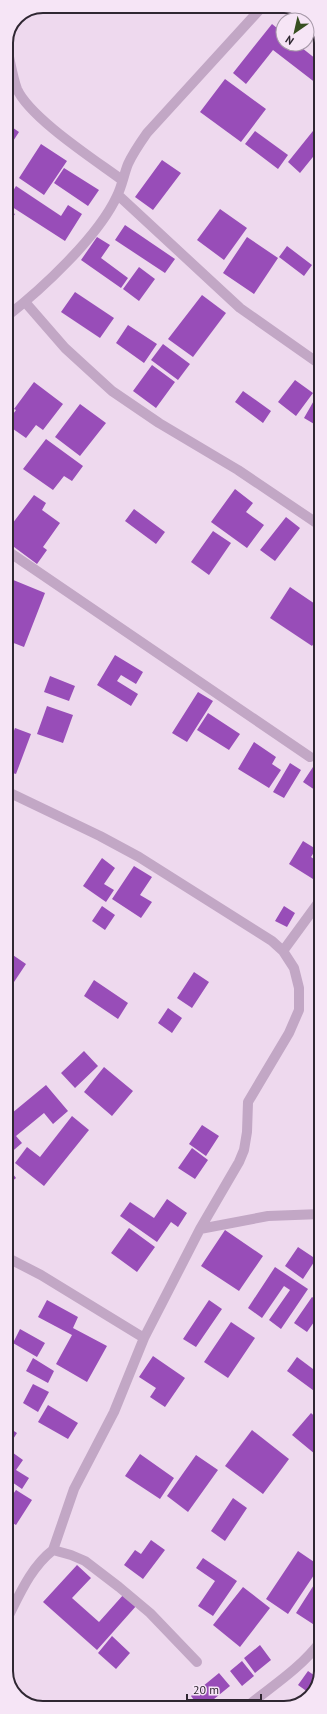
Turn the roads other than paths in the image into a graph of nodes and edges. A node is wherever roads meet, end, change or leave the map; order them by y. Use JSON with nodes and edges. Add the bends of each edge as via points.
{"nodes":[{"id":1,"x":257,"y":13,"type":"edge"},
{"id":2,"x":13,"y":70,"type":"edge"},
{"id":3,"x":122,"y":180,"type":"junction"},
{"id":4,"x":118,"y":196,"type":"junction"},
{"id":5,"x":25,"y":302,"type":"junction"},
{"id":6,"x":13,"y":311,"type":"edge"},
{"id":7,"x":314,"y":360,"type":"edge"},
{"id":8,"x":314,"y":521,"type":"edge"},
{"id":9,"x":13,"y":555,"type":"edge"},
{"id":10,"x":310,"y":757,"type":"dead end"},
{"id":11,"x":13,"y":794,"type":"edge"},
{"id":12,"x":314,"y":909,"type":"edge"},
{"id":13,"x":283,"y":951,"type":"junction"},
{"id":14,"x":314,"y":1214,"type":"edge"},
{"id":15,"x":200,"y":1229,"type":"junction"},
{"id":16,"x":13,"y":1260,"type":"edge"},
{"id":17,"x":144,"y":1338,"type":"junction"},
{"id":18,"x":52,"y":1550,"type":"junction"},
{"id":19,"x":13,"y":1608,"type":"edge"},
{"id":20,"x":314,"y":1649,"type":"edge"},
{"id":21,"x":197,"y":1662,"type":"dead end"},
{"id":22,"x":255,"y":1701,"type":"edge"}],
"edges":[{"from":1,"to":3,"type":"street","via":[[147,133],[136,148]]},
{"from":2,"to":3,"type":"street","via":[[18,89],[29,107]]},
{"from":3,"to":4,"type":"street"},
{"from":4,"to":5,"type":"street","via":[[84,243]]},
{"from":4,"to":7,"type":"street","via":[[240,308]]},
{"from":5,"to":6,"type":"street"},
{"from":5,"to":8,"type":"street","via":[[65,348],[112,391]]},
{"from":9,"to":10,"type":"street"},
{"from":11,"to":13,"type":"street","via":[[139,857],[272,941]]},
{"from":12,"to":13,"type":"street"},
{"from":13,"to":15,"type":"street","via":[[294,968],[299,988],[299,1010],[248,1102],[247,1132],[240,1162]]},
{"from":14,"to":15,"type":"street","via":[[268,1216]]},
{"from":15,"to":17,"type":"street"},
{"from":16,"to":17,"type":"street"},
{"from":17,"to":18,"type":"street","via":[[114,1412],[74,1489]]},
{"from":18,"to":19,"type":"street","via":[[39,1561]]},
{"from":18,"to":21,"type":"street","via":[[85,1561],[119,1587],[150,1613]]},
{"from":20,"to":22,"type":"street","via":[[282,1681]]}]}
